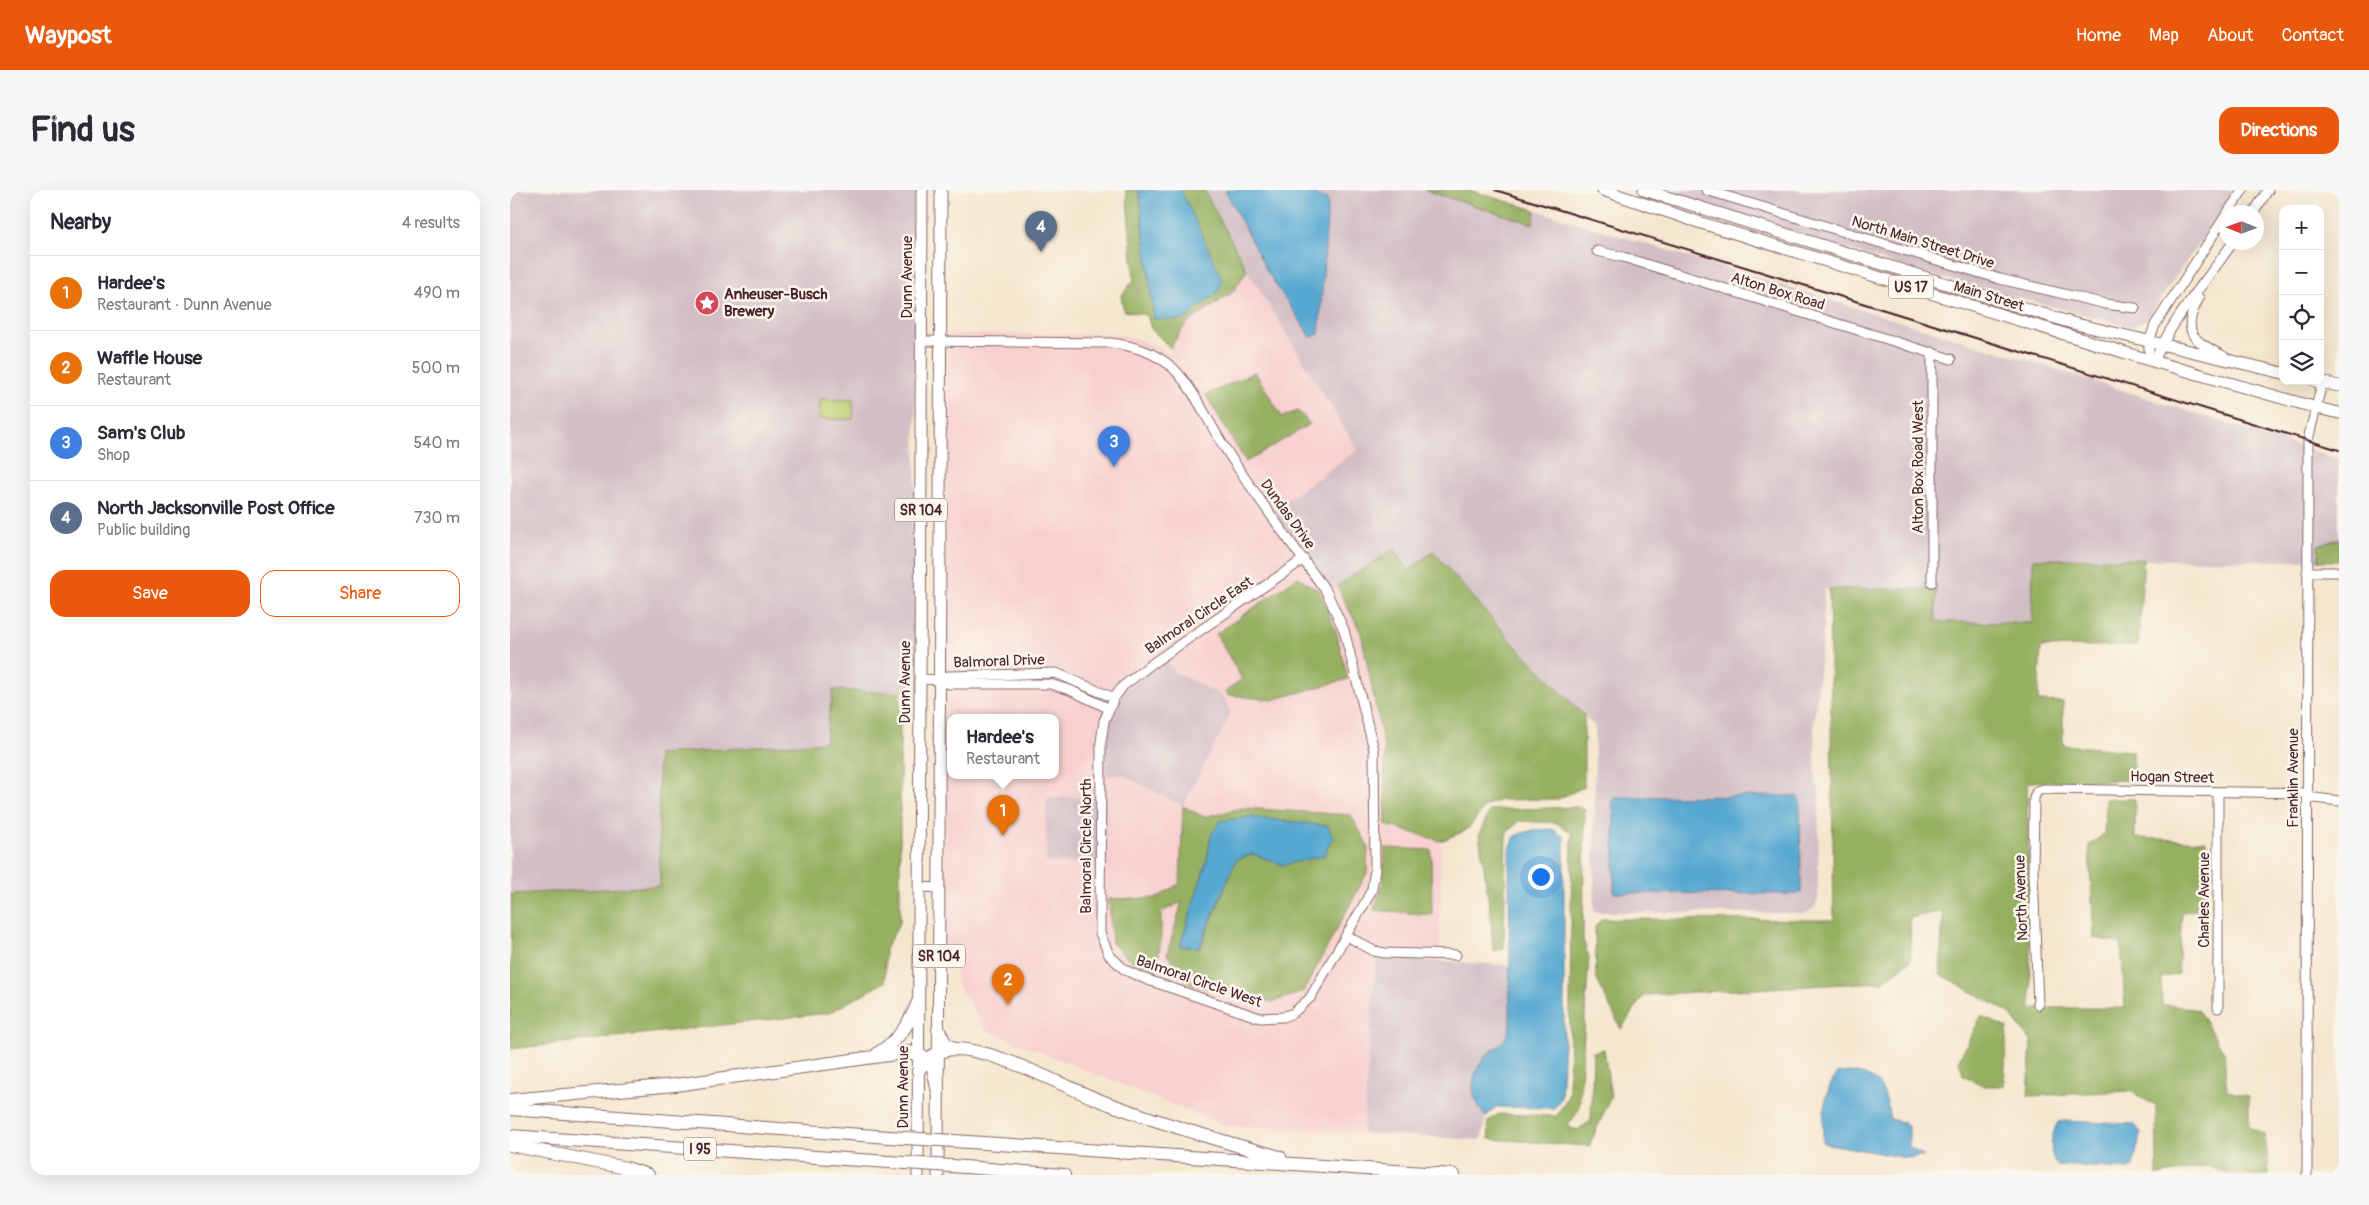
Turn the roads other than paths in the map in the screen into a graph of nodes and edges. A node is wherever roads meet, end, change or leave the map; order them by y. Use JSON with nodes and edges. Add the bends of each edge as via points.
{"nodes":[{"id":1,"x":922,"y":190,"type":"edge"},
{"id":2,"x":941,"y":190,"type":"edge"},
{"id":3,"x":1604,"y":190,"type":"edge"},
{"id":4,"x":1644,"y":190,"type":"edge"},
{"id":5,"x":1706,"y":190,"type":"edge"},
{"id":6,"x":2243,"y":190,"type":"edge"},
{"id":7,"x":2268,"y":190,"type":"edge"},
{"id":8,"x":2234,"y":205,"type":"edge"},
{"id":9,"x":2258,"y":205,"type":"edge"},
{"id":10,"x":2219,"y":228,"type":"edge"},
{"id":11,"x":2228,"y":250,"type":"edge"},
{"id":12,"x":1597,"y":252,"type":"dead end"},
{"id":13,"x":2216,"y":268,"type":"junction"},
{"id":14,"x":2135,"y":308,"type":"dead end"},
{"id":15,"x":921,"y":341,"type":"junction"},
{"id":16,"x":941,"y":342,"type":"junction"},
{"id":17,"x":2155,"y":344,"type":"junction"},
{"id":18,"x":1932,"y":352,"type":"junction"},
{"id":19,"x":1951,"y":359,"type":"dead end"},
{"id":20,"x":2151,"y":361,"type":"junction"},
{"id":21,"x":2237,"y":362,"type":"junction"},
{"id":22,"x":2279,"y":373,"type":"edge"},
{"id":23,"x":2324,"y":383,"type":"edge"},
{"id":24,"x":2319,"y":385,"type":"edge"},
{"id":25,"x":2339,"y":386,"type":"edge"},
{"id":26,"x":2317,"y":408,"type":"junction"},
{"id":27,"x":2338,"y":413,"type":"edge"},
{"id":28,"x":1304,"y":559,"type":"junction"},
{"id":29,"x":2307,"y":572,"type":"junction"},
{"id":30,"x":2339,"y":572,"type":"edge"},
{"id":31,"x":1932,"y":582,"type":"dead end"},
{"id":32,"x":920,"y":679,"type":"junction"},
{"id":33,"x":940,"y":680,"type":"junction"},
{"id":34,"x":1114,"y":698,"type":"junction"},
{"id":35,"x":1108,"y":708,"type":"junction"},
{"id":36,"x":2037,"y":791,"type":"joint"},
{"id":37,"x":2218,"y":792,"type":"junction"},
{"id":38,"x":2307,"y":795,"type":"junction"},
{"id":39,"x":2339,"y":801,"type":"edge"},
{"id":40,"x":920,"y":887,"type":"junction"},
{"id":41,"x":939,"y":888,"type":"junction"},
{"id":42,"x":1347,"y":936,"type":"junction"},
{"id":43,"x":1103,"y":944,"type":"joint"},
{"id":44,"x":1456,"y":955,"type":"dead end"},
{"id":45,"x":918,"y":1002,"type":"junction"},
{"id":46,"x":2038,"y":1005,"type":"dead end"},
{"id":47,"x":2218,"y":1008,"type":"dead end"},
{"id":48,"x":938,"y":1029,"type":"junction"},
{"id":49,"x":954,"y":1049,"type":"junction"},
{"id":50,"x":928,"y":1054,"type":"junction"},
{"id":51,"x":872,"y":1057,"type":"junction"},
{"id":52,"x":918,"y":1071,"type":"joint"},
{"id":53,"x":938,"y":1092,"type":"joint"},
{"id":54,"x":510,"y":1100,"type":"edge"},
{"id":55,"x":510,"y":1109,"type":"edge"},
{"id":56,"x":510,"y":1136,"type":"edge"},
{"id":57,"x":510,"y":1145,"type":"edge"},
{"id":58,"x":1311,"y":1164,"type":"junction"},
{"id":59,"x":648,"y":1175,"type":"edge"},
{"id":60,"x":918,"y":1175,"type":"edge"},
{"id":61,"x":938,"y":1175,"type":"edge"},
{"id":62,"x":1064,"y":1175,"type":"edge"},
{"id":63,"x":1454,"y":1175,"type":"edge"},
{"id":64,"x":2307,"y":1175,"type":"edge"}],
"edges":[{"from":1,"to":15,"type":"main road","name":"Dunn Avenue","number":"SR 104"},
{"from":2,"to":16,"type":"main road","number":"SR 104"},
{"from":3,"to":20,"type":"main road","name":"Main Street","number":"US 17"},
{"from":4,"to":17,"type":"main road","name":"Main Street","number":"US 17","via":[[2072,322]]},
{"from":5,"to":14,"type":"street","name":"North Main Street Drive","via":[[2000,279]]},
{"from":6,"to":8,"type":"street"},
{"from":7,"to":9,"type":"street"},
{"from":10,"to":17,"type":"street","via":[[2154,325]]},
{"from":11,"to":13,"type":"street"},
{"from":12,"to":18,"type":"street","name":"Alton Box Road","via":[[1623,257]]},
{"from":13,"to":17,"type":"street"},
{"from":13,"to":21,"type":"street","via":[[2195,305],[2190,332],[2200,343]]},
{"from":15,"to":16,"type":"street","name":"Dundas Drive"},
{"from":15,"to":32,"type":"main road","name":"Dunn Avenue","number":"SR 104"},
{"from":16,"to":28,"type":"street","name":"Dundas Drive","via":[[1111,343],[1137,347],[1156,355],[1173,368],[1187,386],[1242,473]]},
{"from":16,"to":33,"type":"main road","number":"SR 104"},
{"from":17,"to":20,"type":"street"},
{"from":17,"to":21,"type":"main road","name":"Main Street","number":"US 17"},
{"from":18,"to":19,"type":"street","name":"Alton Box Road"},
{"from":18,"to":31,"type":"street","name":"Alton Box Road West"},
{"from":20,"to":26,"type":"main road","name":"Main Street","number":"US 17"},
{"from":21,"to":22,"type":"main road","name":"Main Street","number":"US 17"},
{"from":23,"to":25,"type":"main road"},
{"from":24,"to":26,"type":"street","name":"Franklin Avenue"},
{"from":26,"to":27,"type":"main road","name":"Main Street","number":"US 17"},
{"from":26,"to":29,"type":"street","name":"Franklin Avenue","via":[[2308,440]]},
{"from":28,"to":34,"type":"street","name":"Balmoral Circle East","via":[[1153,663],[1123,686]]},
{"from":28,"to":42,"type":"street","name":"Dundas Drive","via":[[1340,618],[1376,759],[1375,877]]},
{"from":29,"to":30,"type":"street"},
{"from":29,"to":38,"type":"street","name":"Franklin Avenue"},
{"from":32,"to":33,"type":"street","name":"Balmoral Drive"},
{"from":32,"to":40,"type":"main road","name":"Dunn Avenue","number":"SR 104"},
{"from":33,"to":34,"type":"street","name":"Balmoral Drive","via":[[948,676],[1056,673]]},
{"from":33,"to":35,"type":"street","name":"Balmoral Drive","via":[[949,684],[1050,684]]},
{"from":33,"to":41,"type":"main road","number":"SR 104"},
{"from":34,"to":35,"type":"street","name":"Balmoral Circle East"},
{"from":35,"to":43,"type":"street","name":"Balmoral Circle North","via":[[1101,747],[1100,933]]},
{"from":36,"to":37,"type":"street","name":"Hogan Street"},
{"from":36,"to":46,"type":"street","name":"North Avenue","via":[[2034,798],[2033,872]]},
{"from":37,"to":38,"type":"street","name":"Hogan Street"},
{"from":37,"to":47,"type":"street","name":"Charles Avenue"},
{"from":38,"to":39,"type":"street","name":"Hogan Street"},
{"from":38,"to":64,"type":"street","name":"Franklin Avenue"},
{"from":40,"to":41,"type":"street"},
{"from":40,"to":45,"type":"main road","name":"Dunn Avenue","number":"SR 104"},
{"from":41,"to":48,"type":"main road","number":"SR 104"},
{"from":42,"to":43,"type":"street","name":"Balmoral Circle West","via":[[1304,1005],[1293,1013],[1272,1018],[1260,1018],[1146,979],[1117,964]]},
{"from":42,"to":44,"type":"street","via":[[1374,951]]},
{"from":45,"to":50,"type":"main road","name":"Dunn Avenue","number":"SR 104"},
{"from":45,"to":51,"type":"highway","via":[[901,1035]]},
{"from":48,"to":49,"type":"highway","via":[[946,1044]]},
{"from":48,"to":50,"type":"main road","number":"SR 104"},
{"from":49,"to":50,"type":"highway"},
{"from":49,"to":58,"type":"highway","via":[[996,1057],[1112,1105],[1242,1147]]},
{"from":50,"to":51,"type":"highway","via":[[898,1052]]},
{"from":50,"to":52,"type":"highway"},
{"from":50,"to":53,"type":"highway"},
{"from":51,"to":54,"type":"highway","via":[[675,1085]]},
{"from":52,"to":60,"type":"main road","name":"Dunn Avenue"},
{"from":53,"to":61,"type":"main road"},
{"from":55,"to":58,"type":"highway","number":"I 95","bridge":true},
{"from":56,"to":62,"type":"highway","number":"I 95","bridge":true},
{"from":57,"to":59,"type":"highway"},
{"from":58,"to":63,"type":"highway","number":"I 95"}]}
